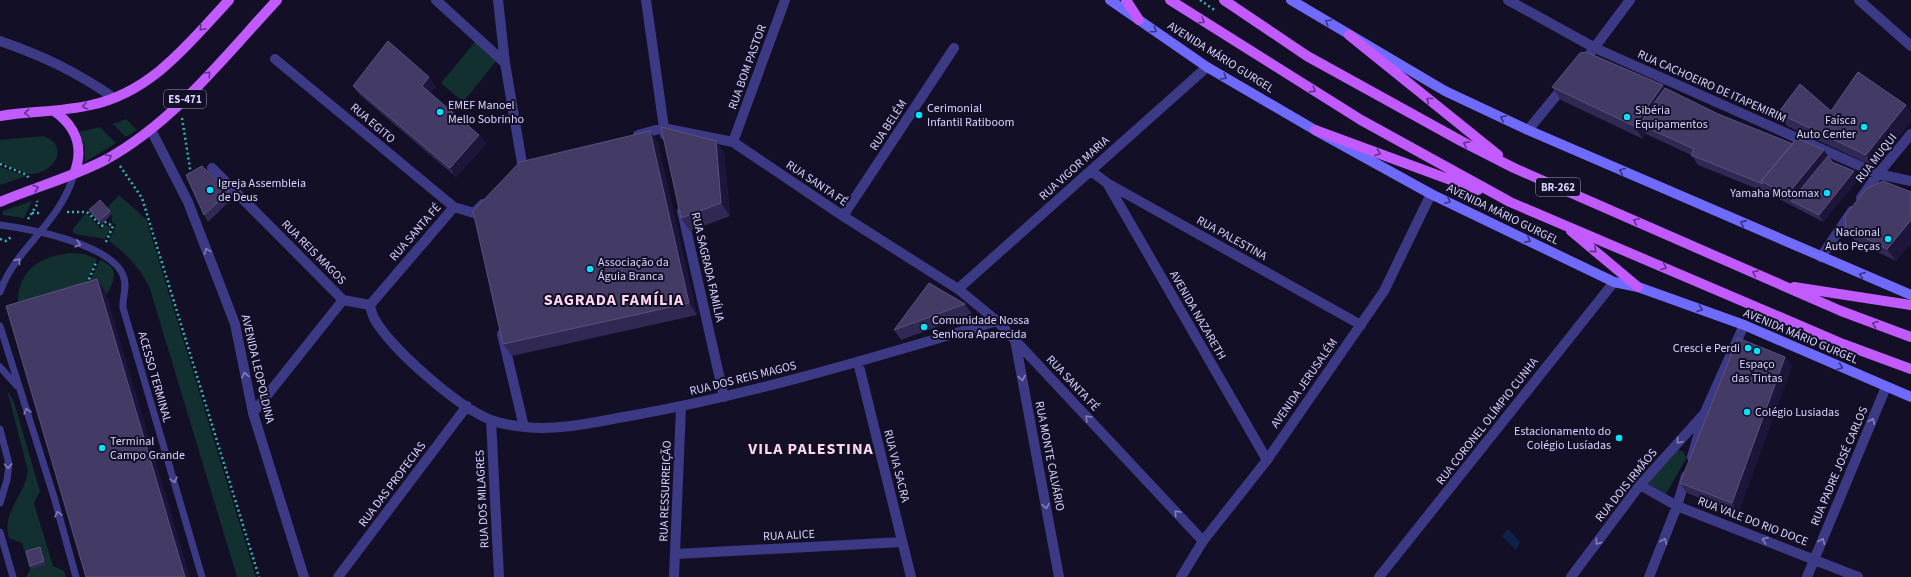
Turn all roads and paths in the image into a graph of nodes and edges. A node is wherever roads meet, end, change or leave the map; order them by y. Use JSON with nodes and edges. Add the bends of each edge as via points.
{"nodes":[{"id":1,"x":229,"y":0,"type":"edge"},
{"id":2,"x":277,"y":0,"type":"edge"},
{"id":3,"x":436,"y":0,"type":"edge"},
{"id":4,"x":498,"y":0,"type":"edge"},
{"id":5,"x":646,"y":0,"type":"edge"},
{"id":6,"x":785,"y":0,"type":"edge"},
{"id":7,"x":1110,"y":0,"type":"edge"},
{"id":8,"x":1126,"y":0,"type":"edge"},
{"id":9,"x":1170,"y":0,"type":"edge"},
{"id":10,"x":1224,"y":0,"type":"edge"},
{"id":11,"x":1291,"y":0,"type":"edge"},
{"id":12,"x":1508,"y":0,"type":"edge"},
{"id":13,"x":1630,"y":0,"type":"edge"},
{"id":14,"x":1859,"y":0,"type":"edge"},
{"id":15,"x":1139,"y":20,"type":"junction"},
{"id":16,"x":1349,"y":35,"type":"junction"},
{"id":17,"x":0,"y":41,"type":"edge"},
{"id":18,"x":1911,"y":46,"type":"edge"},
{"id":19,"x":954,"y":48,"type":"dead end"},
{"id":20,"x":1595,"y":48,"type":"junction"},
{"id":21,"x":275,"y":58,"type":"dead end"},
{"id":22,"x":1585,"y":60,"type":"edge"},
{"id":23,"x":505,"y":63,"type":"junction"},
{"id":24,"x":1207,"y":67,"type":"junction"},
{"id":25,"x":1571,"y":77,"type":"edge"},
{"id":26,"x":114,"y":98,"type":"junction"},
{"id":27,"x":180,"y":104,"type":"junction"},
{"id":28,"x":54,"y":111,"type":"junction"},
{"id":29,"x":0,"y":116,"type":"edge"},
{"id":30,"x":664,"y":128,"type":"junction"},
{"id":31,"x":151,"y":130,"type":"junction"},
{"id":32,"x":1315,"y":130,"type":"junction"},
{"id":33,"x":1528,"y":130,"type":"junction"},
{"id":34,"x":1911,"y":134,"type":"edge"},
{"id":35,"x":626,"y":138,"type":"edge"},
{"id":36,"x":733,"y":142,"type":"junction"},
{"id":37,"x":667,"y":144,"type":"edge"},
{"id":38,"x":113,"y":155,"type":"junction"},
{"id":39,"x":522,"y":164,"type":"edge"},
{"id":40,"x":212,"y":168,"type":"joint"},
{"id":41,"x":1514,"y":168,"type":"junction"},
{"id":42,"x":1090,"y":171,"type":"junction"},
{"id":43,"x":74,"y":174,"type":"junction"},
{"id":44,"x":1878,"y":174,"type":"junction"},
{"id":45,"x":1911,"y":181,"type":"edge"},
{"id":46,"x":1107,"y":183,"type":"junction"},
{"id":47,"x":1431,"y":194,"type":"junction"},
{"id":48,"x":490,"y":196,"type":"edge"},
{"id":49,"x":679,"y":197,"type":"edge"},
{"id":50,"x":0,"y":202,"type":"edge"},
{"id":51,"x":1510,"y":202,"type":"junction"},
{"id":52,"x":454,"y":207,"type":"junction"},
{"id":53,"x":843,"y":216,"type":"junction"},
{"id":54,"x":0,"y":225,"type":"edge"},
{"id":55,"x":1564,"y":225,"type":"junction"},
{"id":56,"x":40,"y":233,"type":"junction"},
{"id":57,"x":1821,"y":257,"type":"junction"},
{"id":58,"x":1614,"y":282,"type":"junction"},
{"id":59,"x":1781,"y":285,"type":"junction"},
{"id":60,"x":1638,"y":287,"type":"junction"},
{"id":61,"x":958,"y":289,"type":"junction"},
{"id":62,"x":0,"y":292,"type":"edge"},
{"id":63,"x":1911,"y":295,"type":"edge"},
{"id":64,"x":343,"y":300,"type":"junction"},
{"id":65,"x":370,"y":305,"type":"junction"},
{"id":66,"x":1911,"y":305,"type":"edge"},
{"id":67,"x":499,"y":320,"type":"edge"},
{"id":68,"x":997,"y":321,"type":"junction"},
{"id":69,"x":1361,"y":325,"type":"junction"},
{"id":70,"x":1744,"y":325,"type":"junction"},
{"id":71,"x":0,"y":326,"type":"edge"},
{"id":72,"x":1911,"y":337,"type":"edge"},
{"id":73,"x":1015,"y":340,"type":"junction"},
{"id":74,"x":858,"y":362,"type":"junction"},
{"id":75,"x":0,"y":367,"type":"edge"},
{"id":76,"x":1911,"y":369,"type":"edge"},
{"id":77,"x":1886,"y":387,"type":"junction"},
{"id":78,"x":22,"y":395,"type":"junction"},
{"id":79,"x":724,"y":397,"type":"junction"},
{"id":80,"x":1911,"y":397,"type":"edge"},
{"id":81,"x":467,"y":406,"type":"junction"},
{"id":82,"x":681,"y":407,"type":"junction"},
{"id":83,"x":1705,"y":412,"type":"junction"},
{"id":84,"x":253,"y":413,"type":"junction"},
{"id":85,"x":491,"y":420,"type":"junction"},
{"id":86,"x":524,"y":427,"type":"junction"},
{"id":87,"x":0,"y":429,"type":"edge"},
{"id":88,"x":1267,"y":460,"type":"junction"},
{"id":89,"x":1640,"y":485,"type":"junction"},
{"id":90,"x":0,"y":503,"type":"edge"},
{"id":91,"x":1677,"y":506,"type":"junction"},
{"id":92,"x":0,"y":532,"type":"edge"},
{"id":93,"x":1203,"y":541,"type":"junction"},
{"id":94,"x":902,"y":542,"type":"junction"},
{"id":95,"x":676,"y":554,"type":"junction"},
{"id":96,"x":1814,"y":559,"type":"junction"},
{"id":97,"x":13,"y":577,"type":"edge"},
{"id":98,"x":76,"y":577,"type":"edge"},
{"id":99,"x":202,"y":577,"type":"edge"},
{"id":100,"x":259,"y":577,"type":"edge"},
{"id":101,"x":304,"y":577,"type":"edge"},
{"id":102,"x":338,"y":577,"type":"edge"},
{"id":103,"x":499,"y":577,"type":"edge"},
{"id":104,"x":674,"y":577,"type":"edge"},
{"id":105,"x":911,"y":577,"type":"edge"},
{"id":106,"x":1059,"y":577,"type":"edge"},
{"id":107,"x":1181,"y":577,"type":"edge"},
{"id":108,"x":1379,"y":577,"type":"edge"},
{"id":109,"x":1571,"y":577,"type":"edge"},
{"id":110,"x":1649,"y":577,"type":"edge"},
{"id":111,"x":1807,"y":577,"type":"edge"},
{"id":112,"x":1858,"y":577,"type":"edge"}],
"edges":[{"from":1,"to":26,"type":"main road","number":"ES-471","one_way":true,"via":[[168,65],[140,86]]},
{"from":27,"to":2,"type":"main road","number":"ES-471","one_way":true},
{"from":3,"to":23,"type":"street"},
{"from":4,"to":23,"type":"street"},
{"from":5,"to":30,"type":"street"},
{"from":6,"to":36,"type":"street","name":"RUA BOM PASTOR"},
{"from":7,"to":15,"type":"main road","name":"AVENIDA MÁRIO GURGEL"},
{"from":8,"to":15,"type":"main road"},
{"from":9,"to":51,"type":"main road","name":"AVENIDA MÁRIO GURGEL","number":"BR-262","one_way":true,"via":[[1361,120]]},
{"from":41,"to":10,"type":"main road","number":"BR-262","one_way":true,"via":[[1307,56]]},
{"from":16,"to":11,"type":"main road","one_way":true},
{"from":12,"to":20,"type":"street","name":"RUA CACHOEIRO DE ITAPEMIRIM"},
{"from":13,"to":20,"type":"street"},
{"from":14,"to":18,"type":"street"},
{"from":15,"to":24,"type":"main road","name":"AVENIDA MÁRIO GURGEL","one_way":true},
{"from":33,"to":16,"type":"main road","one_way":true,"via":[[1445,91]]},
{"from":41,"to":16,"type":"main road","one_way":true},
{"from":17,"to":26,"type":"street","via":[[56,62]]},
{"from":19,"to":53,"type":"street","name":"RUA BELÉM"},
{"from":20,"to":22,"type":"street"},
{"from":20,"to":44,"type":"street","name":"RUA CACHOEIRO DE ITAPEMIRIM"},
{"from":21,"to":52,"type":"street","name":"RUA EGITO"},
{"from":23,"to":39,"type":"street"},
{"from":24,"to":32,"type":"main road","name":"AVENIDA MÁRIO GURGEL","one_way":true},
{"from":24,"to":42,"type":"street","name":"RUA VIGOR MARIA"},
{"from":25,"to":33,"type":"street"},
{"from":26,"to":28,"type":"main road","number":"ES-471","one_way":true,"via":[[90,106]]},
{"from":27,"to":31,"type":"main road","number":"ES-471"},
{"from":27,"to":40,"type":"path","via":[[191,176]]},
{"from":28,"to":29,"type":"main road","number":"ES-471","one_way":true},
{"from":28,"to":43,"type":"main road","via":[[70,124],[78,143],[78,164]]},
{"from":30,"to":35,"type":"street","name":"RUA SANTA FÉ"},
{"from":30,"to":36,"type":"street","name":"RUA SANTA FÉ"},
{"from":30,"to":37,"type":"street"},
{"from":31,"to":38,"type":"main road","number":"ES-471"},
{"from":84,"to":31,"type":"street","name":"AVENIDA LEOPOLDINA","one_way":true,"via":[[236,324],[188,202]]},
{"from":32,"to":47,"type":"main road","name":"AVENIDA MÁRIO GURGEL"},
{"from":32,"to":51,"type":"main road","one_way":true},
{"from":57,"to":33,"type":"main road","one_way":true},
{"from":34,"to":44,"type":"street","name":"RUA MUQUI"},
{"from":36,"to":53,"type":"street","name":"RUA SANTA FÉ"},
{"from":43,"to":38,"type":"main road","number":"ES-471","one_way":true},
{"from":38,"to":100,"type":"path","via":[[142,198]]},
{"from":40,"to":64,"type":"street","name":"RUA REIS MAGOS"},
{"from":59,"to":41,"type":"main road","number":"BR-262","one_way":true},
{"from":42,"to":46,"type":"street","name":"RUA PALESTINA"},
{"from":42,"to":61,"type":"street","name":"RUA VIGOR MARIA"},
{"from":50,"to":43,"type":"main road","number":"ES-471","one_way":true},
{"from":43,"to":56,"type":"lane","via":[[60,208]]},
{"from":44,"to":45,"type":"street","name":"RUA CACHOEIRO DE ITAPEMIRIM"},
{"from":44,"to":57,"type":"street","name":"RUA MUQUI"},
{"from":46,"to":69,"type":"street","name":"RUA PALESTINA"},
{"from":46,"to":88,"type":"street","name":"AVENIDA NAZARETH"},
{"from":47,"to":58,"type":"main road","name":"AVENIDA MÁRIO GURGEL","one_way":true},
{"from":47,"to":69,"type":"street","name":"AVENIDA JERUSALÉM","via":[[1384,291]]},
{"from":48,"to":52,"type":"street","name":"RUA SANTA FÉ","via":[[475,217]]},
{"from":49,"to":79,"type":"street","name":"RUA SAGRADA FAMÍLIA"},
{"from":51,"to":55,"type":"main road","name":"AVENIDA MÁRIO GURGEL","number":"BR-262"},
{"from":52,"to":65,"type":"street","name":"RUA SANTA FÉ"},
{"from":53,"to":61,"type":"street","name":"RUA SANTA FÉ"},
{"from":54,"to":56,"type":"lane","name":"ACESSO TERMINAL"},
{"from":55,"to":60,"type":"main road","one_way":true},
{"from":55,"to":76,"type":"main road","name":"AVENIDA MÁRIO GURGEL","number":"BR-262","one_way":true,"via":[[1843,344]]},
{"from":62,"to":56,"type":"lane","one_way":true,"via":[[9,272]]},
{"from":56,"to":99,"type":"lane","name":"ACESSO TERMINAL","one_way":true,"via":[[101,252],[124,276],[123,308]]},
{"from":63,"to":57,"type":"main road","one_way":true},
{"from":58,"to":60,"type":"main road","name":"AVENIDA MÁRIO GURGEL"},
{"from":58,"to":108,"type":"street","name":"RUA CORONEL OLÍMPIO CUNHA"},
{"from":59,"to":66,"type":"main road"},
{"from":72,"to":59,"type":"main road","number":"BR-262","one_way":true},
{"from":60,"to":70,"type":"main road","name":"AVENIDA MÁRIO GURGEL","one_way":true},
{"from":61,"to":68,"type":"street","name":"RUA SANTA FÉ"},
{"from":64,"to":65,"type":"street","name":"RUA REIS MAGOS"},
{"from":64,"to":84,"type":"street"},
{"from":65,"to":81,"type":"street","via":[[374,318],[389,338],[434,382]]},
{"from":67,"to":86,"type":"street"},
{"from":68,"to":73,"type":"street","name":"RUA SANTA FÉ"},
{"from":68,"to":74,"type":"street","name":"RUA DOS REIS MAGOS"},
{"from":69,"to":88,"type":"street","name":"AVENIDA JERUSALÉM"},
{"from":70,"to":77,"type":"main road","name":"AVENIDA MÁRIO GURGEL","one_way":true},
{"from":70,"to":83,"type":"street"},
{"from":71,"to":78,"type":"lane"},
{"from":93,"to":73,"type":"street","name":"RUA SANTA FÉ","one_way":true},
{"from":73,"to":106,"type":"street","name":"RUA MONTE CALVÁRIO","one_way":true},
{"from":74,"to":79,"type":"street","name":"RUA DOS REIS MAGOS"},
{"from":74,"to":94,"type":"street","name":"RUA VIA SACRA"},
{"from":75,"to":78,"type":"lane","via":[[16,383]]},
{"from":77,"to":80,"type":"main road","name":"AVENIDA MÁRIO GURGEL"},
{"from":96,"to":77,"type":"street","name":"RUA PADRE JOSÉ CARLOS","one_way":true},
{"from":98,"to":78,"type":"lane","one_way":true},
{"from":79,"to":82,"type":"street","name":"RUA DOS REIS MAGOS"},
{"from":81,"to":85,"type":"street"},
{"from":81,"to":102,"type":"street","name":"RUA DAS PROFECIAS"},
{"from":82,"to":86,"type":"street","name":"RUA DOS REIS MAGOS","via":[[553,429]]},
{"from":82,"to":95,"type":"street","name":"RUA RESSURREIÇÃO"},
{"from":83,"to":89,"type":"street","name":"RUA DOIS IRMÃOS","one_way":true},
{"from":83,"to":91,"type":"street"},
{"from":84,"to":101,"type":"street","name":"AVENIDA LEOPOLDINA"},
{"from":85,"to":86,"type":"street","name":"RUA DOS REIS MAGOS"},
{"from":85,"to":103,"type":"street","name":"RUA DOS MILAGRES"},
{"from":87,"to":90,"type":"lane","one_way":true,"via":[[9,464]]},
{"from":88,"to":93,"type":"street","name":"AVENIDA JERUSALÉM"},
{"from":89,"to":91,"type":"street","name":"RUA VALE DO RIO DOCE"},
{"from":89,"to":109,"type":"street","name":"RUA DOIS IRMÃOS","one_way":true},
{"from":96,"to":91,"type":"street","name":"RUA VALE DO RIO DOCE","one_way":true},
{"from":110,"to":91,"type":"street","one_way":true},
{"from":92,"to":97,"type":"lane"},
{"from":93,"to":107,"type":"street","name":"AVENIDA JERUSALÉM"},
{"from":94,"to":95,"type":"street","name":"RUA ALICE"},
{"from":94,"to":105,"type":"street","name":"RUA VIA SACRA"},
{"from":95,"to":104,"type":"street","name":"RUA RESSURREIÇÃO"},
{"from":96,"to":111,"type":"street","name":"RUA PADRE JOSÉ CARLOS"},
{"from":96,"to":112,"type":"street","name":"RUA VALE DO RIO DOCE"}]}
